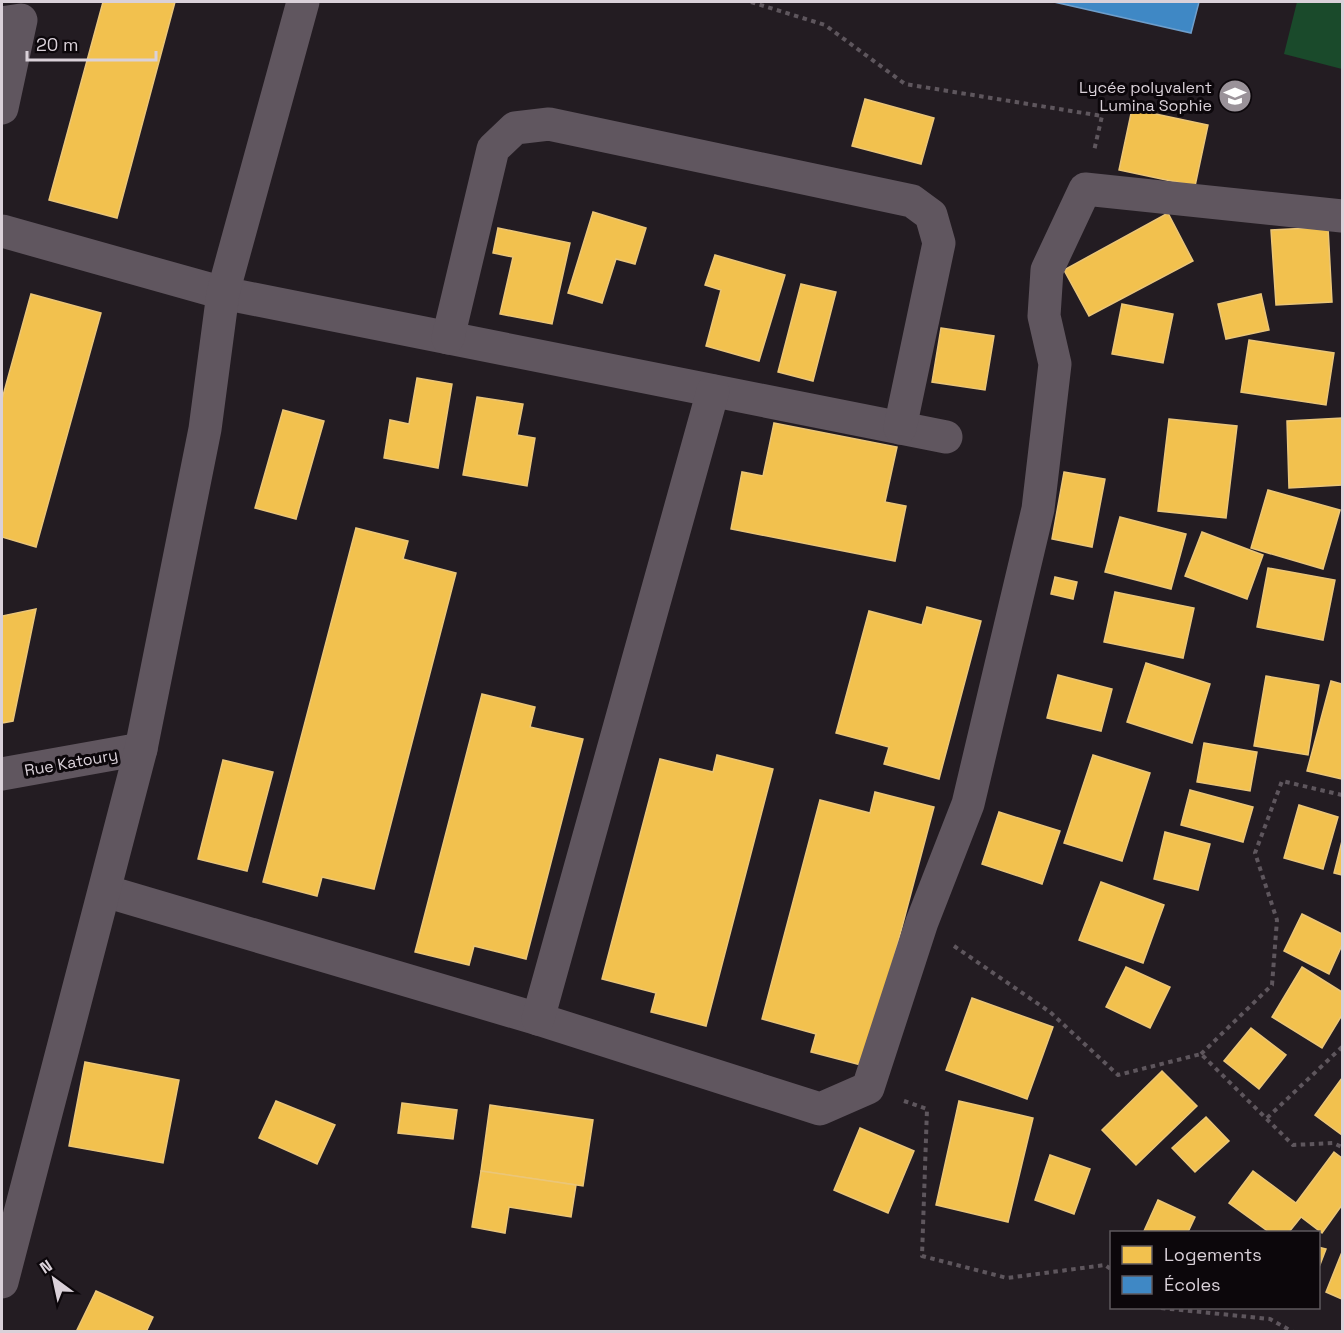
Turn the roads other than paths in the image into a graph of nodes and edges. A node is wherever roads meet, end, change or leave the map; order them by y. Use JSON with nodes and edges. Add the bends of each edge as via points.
{"nodes":[{"id":1,"x":303,"y":2,"type":"edge"},
{"id":2,"x":2,"y":23,"type":"edge"},
{"id":3,"x":2,"y":108,"type":"edge"},
{"id":4,"x":1342,"y":216,"type":"edge"},
{"id":5,"x":2,"y":231,"type":"edge"},
{"id":6,"x":223,"y":293,"type":"junction"},
{"id":7,"x":448,"y":338,"type":"junction"},
{"id":8,"x":713,"y":391,"type":"junction"},
{"id":9,"x":900,"y":428,"type":"junction"},
{"id":10,"x":946,"y":437,"type":"dead end"},
{"id":11,"x":141,"y":750,"type":"junction"},
{"id":12,"x":2,"y":774,"type":"edge"},
{"id":13,"x":105,"y":891,"type":"junction"},
{"id":14,"x":538,"y":1020,"type":"junction"},
{"id":15,"x":2,"y":1282,"type":"edge"}],
"edges":[{"from":1,"to":6,"type":"street"},
{"from":2,"to":3,"type":"street","via":[[21,20]]},
{"from":4,"to":14,"type":"street","via":[[1085,189],[1047,270],[1044,316],[1055,364],[1038,509],[968,804],[922,922],[868,1088],[820,1109]]},
{"from":5,"to":6,"type":"street"},
{"from":6,"to":7,"type":"street"},
{"from":6,"to":11,"type":"street","via":[[205,429]]},
{"from":7,"to":8,"type":"street"},
{"from":7,"to":9,"type":"street","via":[[494,149],[515,128],[549,124],[912,201],[931,215],[939,243]]},
{"from":8,"to":9,"type":"street"},
{"from":8,"to":14,"type":"street"},
{"from":9,"to":10,"type":"street"},
{"from":11,"to":12,"type":"street","name":"Rue Katoury"},
{"from":11,"to":13,"type":"street"},
{"from":13,"to":14,"type":"street"},
{"from":13,"to":15,"type":"street"}]}
